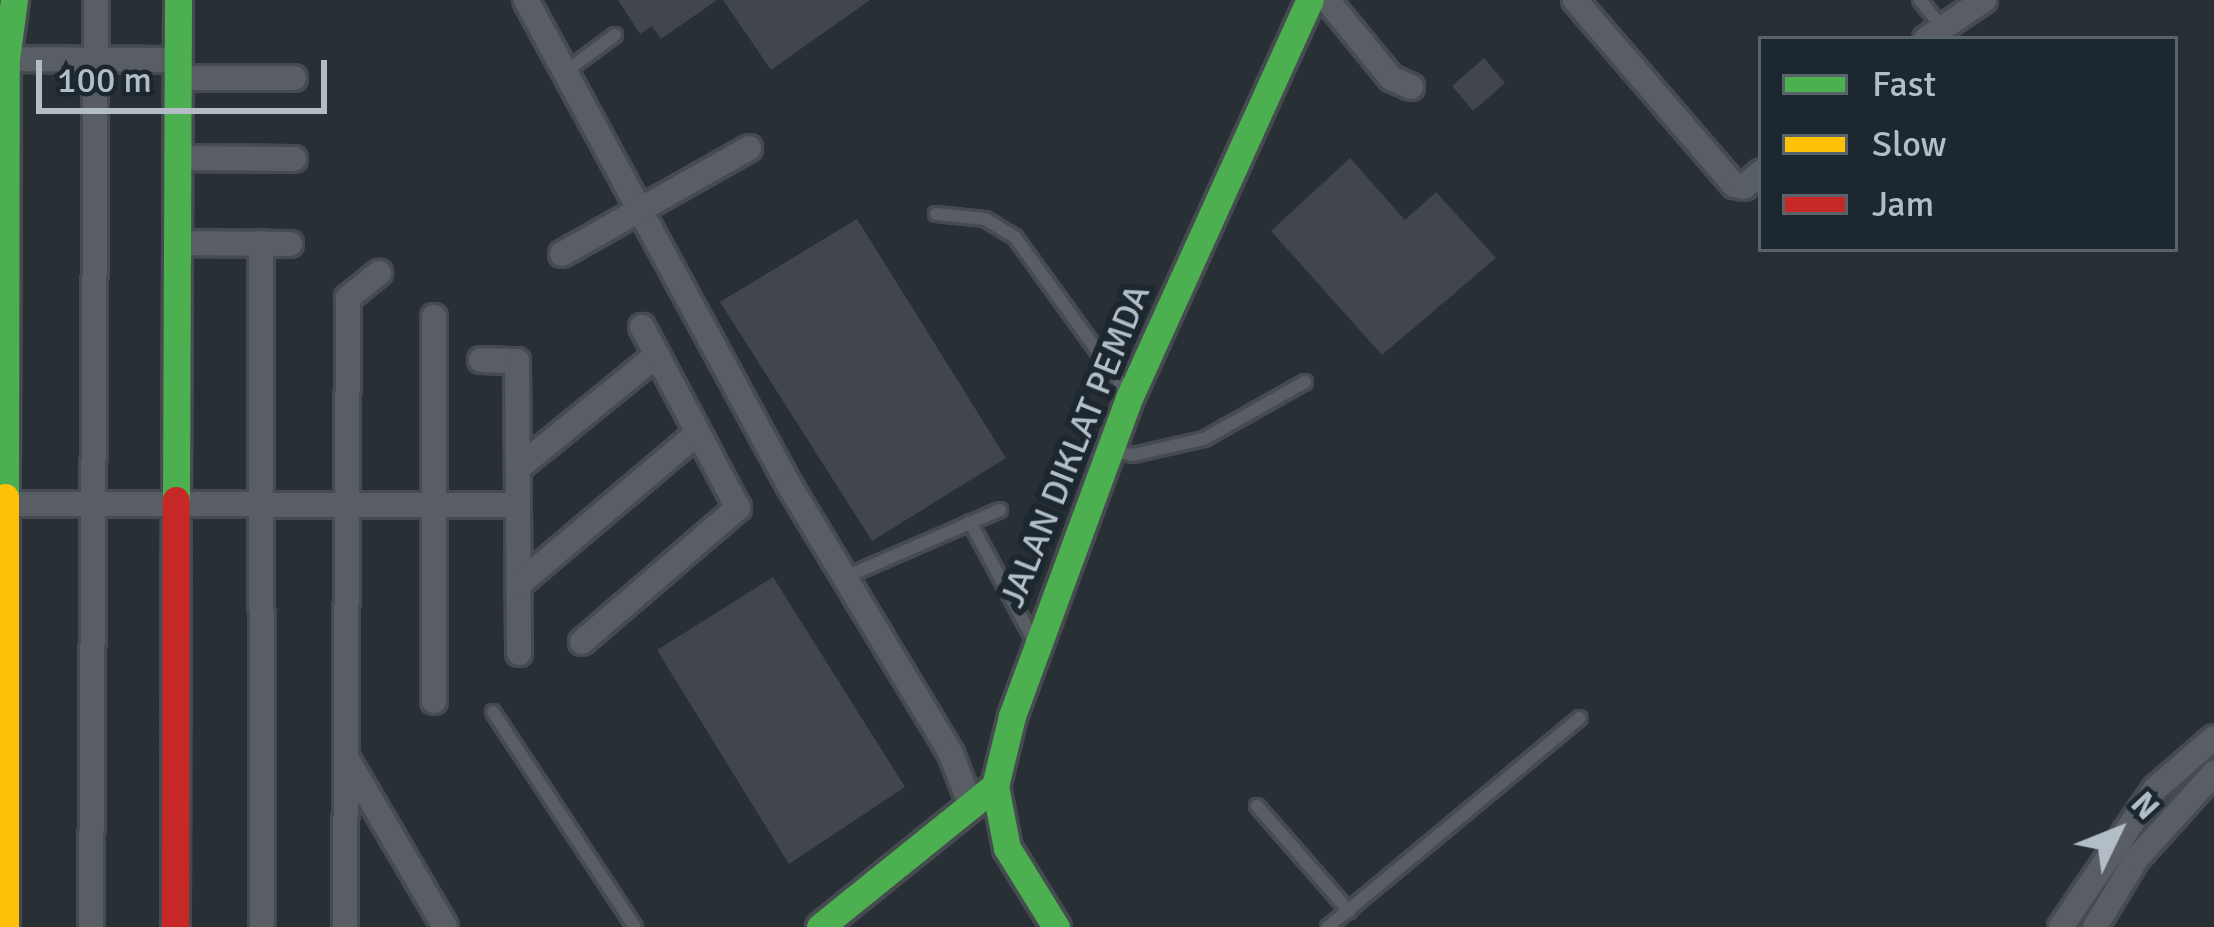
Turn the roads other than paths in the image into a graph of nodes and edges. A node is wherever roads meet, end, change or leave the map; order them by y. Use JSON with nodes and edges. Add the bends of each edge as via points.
{"nodes":[{"id":1,"x":14,"y":0,"type":"edge"},
{"id":2,"x":96,"y":0,"type":"edge"},
{"id":3,"x":178,"y":0,"type":"edge"},
{"id":4,"x":1310,"y":0,"type":"edge"},
{"id":5,"x":1327,"y":0,"type":"edge"},
{"id":6,"x":1575,"y":0,"type":"edge"},
{"id":7,"x":1920,"y":0,"type":"edge"},
{"id":8,"x":1984,"y":0,"type":"edge"},
{"id":9,"x":534,"y":4,"type":"edge"},
{"id":10,"x":1934,"y":34,"type":"edge"},
{"id":11,"x":615,"y":35,"type":"dead end"},
{"id":12,"x":3,"y":59,"type":"edge"},
{"id":13,"x":91,"y":59,"type":"junction"},
{"id":14,"x":178,"y":69,"type":"junction"},
{"id":15,"x":565,"y":73,"type":"junction"},
{"id":16,"x":294,"y":78,"type":"dead end"},
{"id":17,"x":1411,"y":88,"type":"dead end"},
{"id":18,"x":748,"y":148,"type":"dead end"},
{"id":19,"x":177,"y":158,"type":"junction"},
{"id":20,"x":294,"y":159,"type":"dead end"},
{"id":21,"x":1758,"y":175,"type":"edge"},
{"id":22,"x":643,"y":210,"type":"junction"},
{"id":23,"x":936,"y":214,"type":"dead end"},
{"id":24,"x":177,"y":243,"type":"junction"},
{"id":25,"x":262,"y":244,"type":"junction"},
{"id":26,"x":290,"y":244,"type":"dead end"},
{"id":27,"x":562,"y":254,"type":"dead end"},
{"id":28,"x":379,"y":273,"type":"dead end"},
{"id":29,"x":434,"y":317,"type":"dead end"},
{"id":30,"x":643,"y":327,"type":"dead end"},
{"id":31,"x":657,"y":355,"type":"junction"},
{"id":32,"x":481,"y":360,"type":"dead end"},
{"id":33,"x":1305,"y":382,"type":"dead end"},
{"id":34,"x":1130,"y":396,"type":"junction"},
{"id":35,"x":698,"y":433,"type":"junction"},
{"id":36,"x":1112,"y":451,"type":"junction"},
{"id":37,"x":518,"y":468,"type":"junction"},
{"id":38,"x":3,"y":504,"type":"edge"},
{"id":39,"x":91,"y":504,"type":"junction"},
{"id":40,"x":177,"y":504,"type":"junction"},
{"id":41,"x":262,"y":505,"type":"junction"},
{"id":42,"x":348,"y":505,"type":"junction"},
{"id":43,"x":434,"y":505,"type":"junction"},
{"id":44,"x":518,"y":505,"type":"junction"},
{"id":45,"x":1000,"y":510,"type":"dead end"},
{"id":46,"x":970,"y":522,"type":"junction"},
{"id":47,"x":843,"y":578,"type":"junction"},
{"id":48,"x":519,"y":584,"type":"junction"},
{"id":49,"x":582,"y":642,"type":"dead end"},
{"id":50,"x":1035,"y":642,"type":"junction"},
{"id":51,"x":519,"y":653,"type":"dead end"},
{"id":52,"x":434,"y":701,"type":"dead end"},
{"id":53,"x":493,"y":712,"type":"dead end"},
{"id":54,"x":1580,"y":718,"type":"dead end"},
{"id":55,"x":2214,"y":738,"type":"edge"},
{"id":56,"x":346,"y":757,"type":"junction"},
{"id":57,"x":2214,"y":773,"type":"edge"},
{"id":58,"x":995,"y":786,"type":"junction"},
{"id":59,"x":969,"y":800,"type":"junction"},
{"id":60,"x":1257,"y":806,"type":"dead end"},
{"id":61,"x":1349,"y":911,"type":"junction"},
{"id":62,"x":439,"y":925,"type":"edge"},
{"id":63,"x":5,"y":927,"type":"edge"},
{"id":64,"x":91,"y":927,"type":"edge"},
{"id":65,"x":175,"y":927,"type":"edge"},
{"id":66,"x":262,"y":927,"type":"edge"},
{"id":67,"x":345,"y":927,"type":"edge"},
{"id":68,"x":635,"y":927,"type":"edge"},
{"id":69,"x":820,"y":927,"type":"edge"},
{"id":70,"x":1056,"y":927,"type":"edge"},
{"id":71,"x":1328,"y":927,"type":"edge"},
{"id":72,"x":2061,"y":927,"type":"edge"},
{"id":73,"x":2095,"y":927,"type":"edge"}],
"edges":[{"from":1,"to":12,"type":"street"},
{"from":2,"to":13,"type":"street"},
{"from":3,"to":14,"type":"street"},
{"from":4,"to":34,"type":"street","name":"JALAN DIKLAT PEMDA"},
{"from":5,"to":17,"type":"street","via":[[1391,78]]},
{"from":6,"to":21,"type":"street","via":[[1734,185]]},
{"from":7,"to":10,"type":"lane"},
{"from":8,"to":10,"type":"street"},
{"from":9,"to":15,"type":"street"},
{"from":11,"to":15,"type":"lane"},
{"from":12,"to":13,"type":"street"},
{"from":12,"to":38,"type":"street"},
{"from":13,"to":14,"type":"street"},
{"from":13,"to":39,"type":"street"},
{"from":14,"to":16,"type":"street"},
{"from":14,"to":19,"type":"street"},
{"from":15,"to":22,"type":"street"},
{"from":18,"to":22,"type":"street"},
{"from":19,"to":20,"type":"street"},
{"from":19,"to":24,"type":"street"},
{"from":22,"to":27,"type":"street"},
{"from":22,"to":47,"type":"street"},
{"from":23,"to":34,"type":"lane","via":[[985,218],[1015,237]]},
{"from":24,"to":25,"type":"street"},
{"from":24,"to":40,"type":"street"},
{"from":25,"to":26,"type":"street"},
{"from":25,"to":41,"type":"street"},
{"from":28,"to":42,"type":"street","via":[[348,298]]},
{"from":29,"to":43,"type":"street"},
{"from":30,"to":31,"type":"street"},
{"from":31,"to":35,"type":"street"},
{"from":31,"to":37,"type":"street"},
{"from":32,"to":37,"type":"street","via":[[518,361]]},
{"from":33,"to":36,"type":"lane","via":[[1204,439],[1133,455]]},
{"from":34,"to":36,"type":"street","name":"JALAN DIKLAT PEMDA"},
{"from":35,"to":48,"type":"street"},
{"from":35,"to":49,"type":"street","via":[[738,508]]},
{"from":36,"to":50,"type":"street","name":"JALAN DIKLAT PEMDA"},
{"from":37,"to":44,"type":"street"},
{"from":38,"to":39,"type":"street"},
{"from":38,"to":63,"type":"street"},
{"from":39,"to":40,"type":"street"},
{"from":39,"to":64,"type":"street"},
{"from":40,"to":41,"type":"street"},
{"from":40,"to":65,"type":"street"},
{"from":41,"to":42,"type":"street"},
{"from":41,"to":66,"type":"street"},
{"from":42,"to":43,"type":"street"},
{"from":42,"to":56,"type":"street"},
{"from":43,"to":44,"type":"street"},
{"from":43,"to":52,"type":"street"},
{"from":44,"to":48,"type":"street"},
{"from":45,"to":46,"type":"lane"},
{"from":46,"to":47,"type":"lane"},
{"from":46,"to":50,"type":"lane"},
{"from":47,"to":59,"type":"street","via":[[951,754]]},
{"from":48,"to":51,"type":"street"},
{"from":50,"to":58,"type":"street","name":"JALAN DIKLAT PEMDA"},
{"from":53,"to":68,"type":"lane"},
{"from":54,"to":61,"type":"lane"},
{"from":55,"to":72,"type":"street","via":[[2155,790]]},
{"from":56,"to":62,"type":"street"},
{"from":56,"to":67,"type":"street"},
{"from":57,"to":73,"type":"street","via":[[2137,858]]},
{"from":58,"to":59,"type":"street"},
{"from":58,"to":70,"type":"street","name":"JALAN DIKLAT PEMDA","via":[[1007,848]]},
{"from":59,"to":69,"type":"street"},
{"from":60,"to":61,"type":"lane"},
{"from":61,"to":71,"type":"lane"}]}
